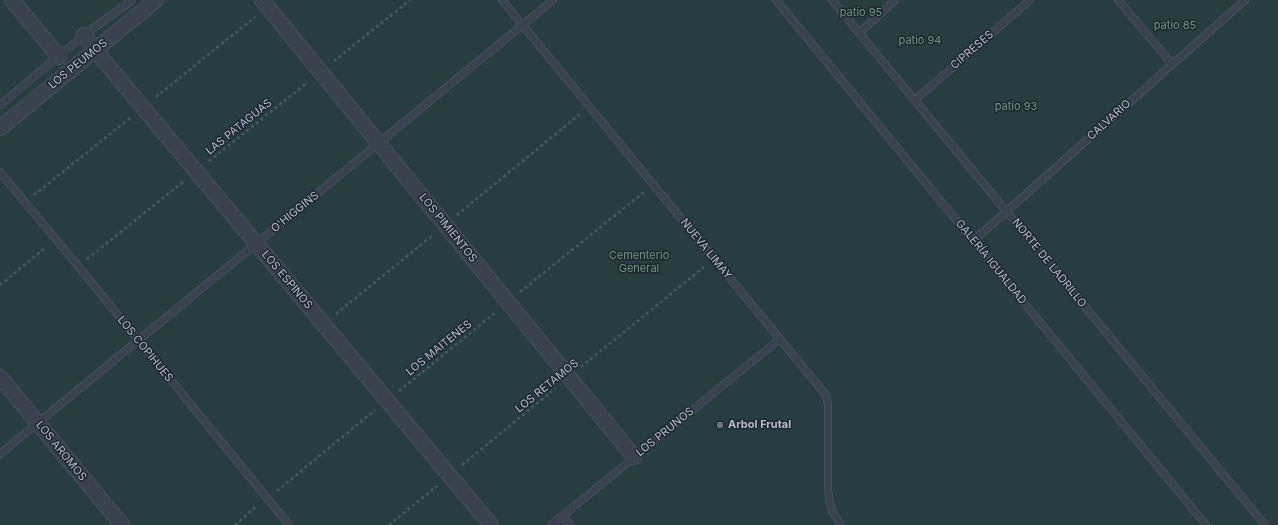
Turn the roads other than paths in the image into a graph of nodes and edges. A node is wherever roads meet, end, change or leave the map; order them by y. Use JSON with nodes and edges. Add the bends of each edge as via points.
{"nodes":[{"id":1,"x":12,"y":0,"type":"edge"},
{"id":2,"x":132,"y":0,"type":"edge"},
{"id":3,"x":156,"y":0,"type":"edge"},
{"id":4,"x":262,"y":0,"type":"edge"},
{"id":5,"x":502,"y":0,"type":"edge"},
{"id":6,"x":553,"y":0,"type":"edge"},
{"id":7,"x":776,"y":0,"type":"edge"},
{"id":8,"x":832,"y":0,"type":"edge"},
{"id":9,"x":895,"y":0,"type":"edge"},
{"id":10,"x":1030,"y":0,"type":"edge"},
{"id":11,"x":1118,"y":0,"type":"edge"},
{"id":12,"x":1245,"y":0,"type":"edge"},
{"id":13,"x":523,"y":25,"type":"junction"},
{"id":14,"x":859,"y":33,"type":"junction"},
{"id":15,"x":84,"y":35,"type":"junction"},
{"id":16,"x":95,"y":50,"type":"junction"},
{"id":17,"x":59,"y":57,"type":"junction"},
{"id":18,"x":1172,"y":64,"type":"junction"},
{"id":19,"x":915,"y":100,"type":"junction"},
{"id":20,"x":0,"y":106,"type":"edge"},
{"id":21,"x":0,"y":128,"type":"edge"},
{"id":22,"x":379,"y":143,"type":"junction"},
{"id":23,"x":0,"y":172,"type":"edge"},
{"id":24,"x":1007,"y":211,"type":"junction"},
{"id":25,"x":973,"y":241,"type":"junction"},
{"id":26,"x":256,"y":243,"type":"junction"},
{"id":27,"x":780,"y":339,"type":"junction"},
{"id":28,"x":138,"y":341,"type":"junction"},
{"id":29,"x":0,"y":377,"type":"edge"},
{"id":30,"x":38,"y":422,"type":"junction"},
{"id":31,"x":0,"y":454,"type":"edge"},
{"id":32,"x":634,"y":457,"type":"junction"},
{"id":33,"x":562,"y":516,"type":"junction"},
{"id":34,"x":122,"y":525,"type":"edge"},
{"id":35,"x":289,"y":525,"type":"edge"},
{"id":36,"x":490,"y":525,"type":"edge"},
{"id":37,"x":551,"y":525,"type":"edge"},
{"id":38,"x":570,"y":525,"type":"edge"},
{"id":39,"x":841,"y":525,"type":"edge"},
{"id":40,"x":1206,"y":525,"type":"edge"},
{"id":41,"x":1265,"y":525,"type":"edge"}],
"edges":[{"from":1,"to":17,"type":"street"},
{"from":2,"to":15,"type":"lane"},
{"from":3,"to":16,"type":"street","name":"LOS PEUMOS"},
{"from":4,"to":22,"type":"street","name":"LOS PIMIENTOS"},
{"from":5,"to":13,"type":"lane","name":"NUEVA LIMAY"},
{"from":6,"to":13,"type":"lane","name":"O'HIGGINS"},
{"from":7,"to":25,"type":"lane","name":"GALERÍA IGUALDAD"},
{"from":8,"to":14,"type":"lane","name":"NORTE DE LADRILLO"},
{"from":9,"to":14,"type":"lane"},
{"from":10,"to":19,"type":"lane","name":"CIPRESES"},
{"from":11,"to":18,"type":"lane"},
{"from":12,"to":18,"type":"lane","name":"CALVARIO"},
{"from":13,"to":22,"type":"lane","name":"O'HIGGINS"},
{"from":13,"to":27,"type":"lane","name":"NUEVA LIMAY"},
{"from":14,"to":19,"type":"lane","name":"NORTE DE LADRILLO"},
{"from":15,"to":16,"type":"street","name":"LOS ESPINOS"},
{"from":15,"to":17,"type":"lane"},
{"from":16,"to":21,"type":"street","name":"LOS PEUMOS"},
{"from":16,"to":26,"type":"street","name":"LOS ESPINOS"},
{"from":17,"to":20,"type":"lane"},
{"from":18,"to":24,"type":"lane","name":"CALVARIO"},
{"from":19,"to":24,"type":"lane","name":"NORTE DE LADRILLO"},
{"from":22,"to":26,"type":"lane","name":"O'HIGGINS"},
{"from":22,"to":32,"type":"street","name":"LOS PIMIENTOS"},
{"from":23,"to":28,"type":"lane","name":"LOS COPIHUES"},
{"from":24,"to":25,"type":"lane","name":"CALVARIO"},
{"from":24,"to":41,"type":"lane","name":"NORTE DE LADRILLO"},
{"from":25,"to":40,"type":"lane","name":"GALERÍA IGUALDAD"},
{"from":26,"to":28,"type":"lane","name":"O'HIGGINS"},
{"from":26,"to":36,"type":"street","name":"LOS ESPINOS"},
{"from":27,"to":32,"type":"lane","name":"LOS PRUNOS"},
{"from":27,"to":39,"type":"lane","name":"NUEVA LIMAY","via":[[825,394],[828,404],[828,490],[833,513]]},
{"from":28,"to":30,"type":"lane","name":"O'HIGGINS"},
{"from":28,"to":35,"type":"lane","name":"LOS COPIHUES"},
{"from":29,"to":30,"type":"street","name":"LOS AROMOS"},
{"from":30,"to":31,"type":"lane","name":"O'HIGGINS"},
{"from":30,"to":34,"type":"street","name":"LOS AROMOS"},
{"from":32,"to":33,"type":"lane","name":"LOS PRUNOS"},
{"from":33,"to":37,"type":"lane","name":"LOS PRUNOS"},
{"from":33,"to":38,"type":"lane"}]}
